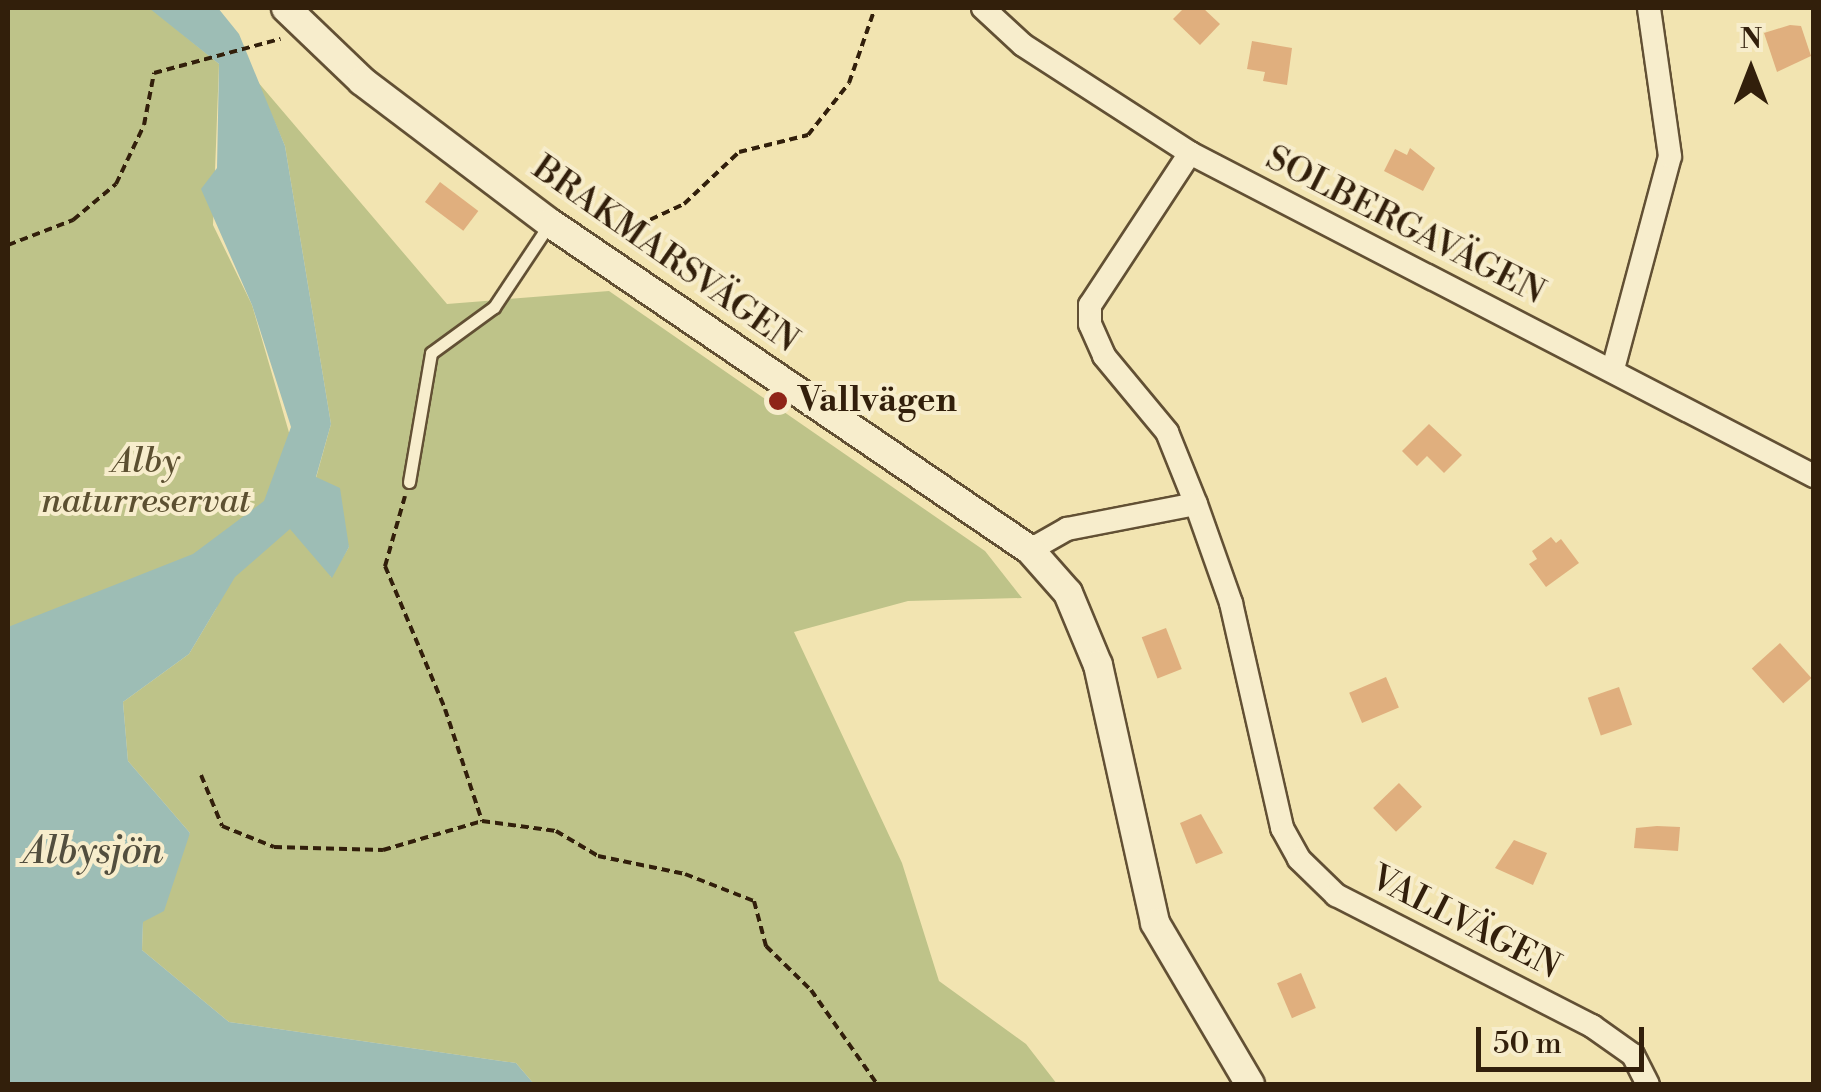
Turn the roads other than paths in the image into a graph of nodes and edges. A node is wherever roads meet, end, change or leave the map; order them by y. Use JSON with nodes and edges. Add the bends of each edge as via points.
{"nodes":[{"id":1,"x":286,"y":8,"type":"edge"},
{"id":2,"x":983,"y":8,"type":"edge"},
{"id":3,"x":1648,"y":8,"type":"edge"},
{"id":4,"x":1190,"y":153,"type":"junction"},
{"id":5,"x":550,"y":223,"type":"junction"},
{"id":6,"x":1613,"y":369,"type":"junction"},
{"id":7,"x":1814,"y":476,"type":"edge"},
{"id":8,"x":408,"y":482,"type":"road end"},
{"id":9,"x":1196,"y":504,"type":"junction"},
{"id":10,"x":1030,"y":550,"type":"junction"},
{"id":11,"x":1250,"y":1084,"type":"edge"},
{"id":12,"x":1648,"y":1084,"type":"edge"}],
"edges":[{"from":1,"to":5,"type":"street","name":"BRAKMARSVÄGEN","via":[[362,82]]},
{"from":2,"to":4,"type":"street","name":"SOLBERGAVÄGEN","via":[[1023,45]]},
{"from":3,"to":6,"type":"street","via":[[1670,156]]},
{"from":4,"to":6,"type":"street","name":"SOLBERGAVÄGEN"},
{"from":4,"to":9,"type":"street","name":"VALLVÄGEN","via":[[1090,306],[1090,324],[1104,356],[1168,432]]},
{"from":5,"to":8,"type":"lane","via":[[494,307],[431,353]]},
{"from":5,"to":10,"type":"street","name":"BRAKMARSVÄGEN"},
{"from":6,"to":7,"type":"street","name":"SOLBERGAVÄGEN"},
{"from":9,"to":10,"type":"street","via":[[1067,529]]},
{"from":9,"to":12,"type":"street","name":"VALLVÄGEN","via":[[1230,603],[1282,828],[1299,859],[1336,895],[1401,934],[1592,1026],[1633,1055]]},
{"from":10,"to":11,"type":"street","name":"BRAKMARSVÄGEN","via":[[1068,593],[1098,665],[1156,923]]}]}
